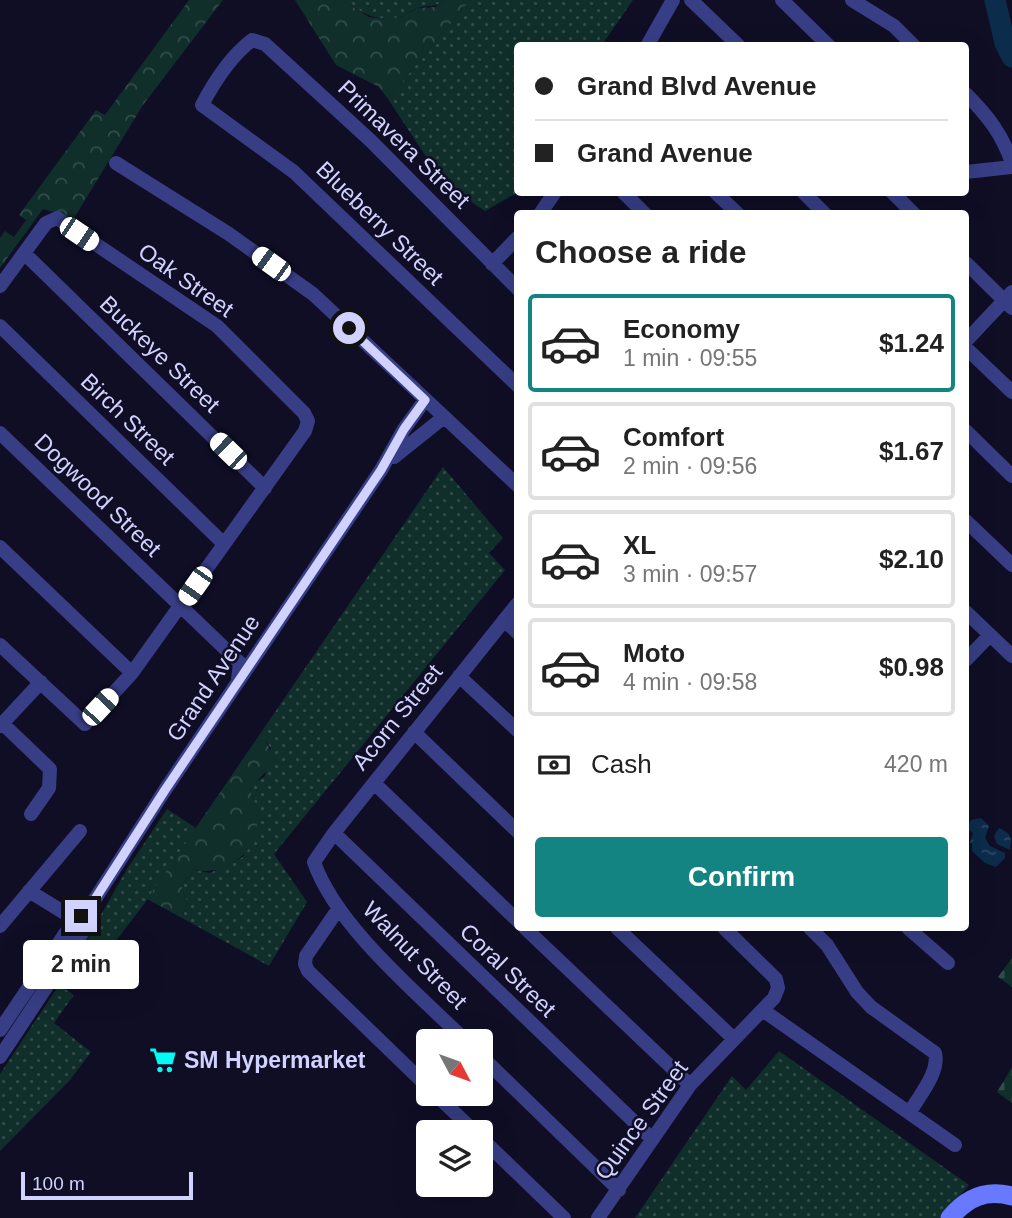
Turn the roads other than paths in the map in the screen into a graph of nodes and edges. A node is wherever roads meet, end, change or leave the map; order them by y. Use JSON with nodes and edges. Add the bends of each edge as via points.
{"nodes":[{"id":1,"x":673,"y":0,"type":"edge"},
{"id":2,"x":691,"y":0,"type":"edge"},
{"id":3,"x":782,"y":0,"type":"edge"},
{"id":4,"x":852,"y":0,"type":"edge"},
{"id":5,"x":650,"y":42,"type":"edge"},
{"id":6,"x":735,"y":42,"type":"edge"},
{"id":7,"x":825,"y":42,"type":"edge"},
{"id":8,"x":911,"y":42,"type":"edge"},
{"id":9,"x":969,"y":97,"type":"edge"},
{"id":10,"x":202,"y":105,"type":"joint"},
{"id":11,"x":116,"y":163,"type":"dead end"},
{"id":12,"x":1012,"y":165,"type":"edge"},
{"id":13,"x":969,"y":172,"type":"edge"},
{"id":14,"x":627,"y":196,"type":"edge"},
{"id":15,"x":719,"y":196,"type":"edge"},
{"id":16,"x":807,"y":196,"type":"edge"},
{"id":17,"x":896,"y":196,"type":"edge"},
{"id":18,"x":641,"y":210,"type":"edge"},
{"id":19,"x":734,"y":210,"type":"edge"},
{"id":20,"x":821,"y":210,"type":"edge"},
{"id":21,"x":910,"y":210,"type":"edge"},
{"id":22,"x":514,"y":241,"type":"edge"},
{"id":23,"x":24,"y":253,"type":"junction"},
{"id":24,"x":492,"y":264,"type":"junction"},
{"id":25,"x":969,"y":266,"type":"edge"},
{"id":26,"x":514,"y":285,"type":"edge"},
{"id":27,"x":0,"y":286,"type":"edge"},
{"id":28,"x":1010,"y":300,"type":"edge"},
{"id":29,"x":0,"y":326,"type":"edge"},
{"id":30,"x":969,"y":338,"type":"edge"},
{"id":31,"x":969,"y":351,"type":"edge"},
{"id":32,"x":514,"y":382,"type":"edge"},
{"id":33,"x":1012,"y":392,"type":"edge"},
{"id":34,"x":425,"y":400,"type":"junction"},
{"id":35,"x":444,"y":417,"type":"junction"},
{"id":36,"x":0,"y":433,"type":"edge"},
{"id":37,"x":969,"y":434,"type":"edge"},
{"id":38,"x":381,"y":470,"type":"junction"},
{"id":39,"x":1012,"y":475,"type":"edge"},
{"id":40,"x":514,"y":482,"type":"edge"},
{"id":41,"x":265,"y":488,"type":"junction"},
{"id":42,"x":969,"y":524,"type":"edge"},
{"id":43,"x":223,"y":544,"type":"junction"},
{"id":44,"x":0,"y":547,"type":"edge"},
{"id":45,"x":1012,"y":565,"type":"edge"},
{"id":46,"x":181,"y":607,"type":"junction"},
{"id":47,"x":514,"y":608,"type":"edge"},
{"id":48,"x":969,"y":615,"type":"edge"},
{"id":49,"x":504,"y":620,"type":"junction"},
{"id":50,"x":514,"y":629,"type":"edge"},
{"id":51,"x":989,"y":635,"type":"junction"},
{"id":52,"x":0,"y":645,"type":"edge"},
{"id":53,"x":1012,"y":656,"type":"edge"},
{"id":54,"x":969,"y":657,"type":"edge"},
{"id":55,"x":132,"y":673,"type":"junction"},
{"id":56,"x":459,"y":676,"type":"junction"},
{"id":57,"x":41,"y":682,"type":"junction"},
{"id":58,"x":237,"y":683,"type":"junction"},
{"id":59,"x":1,"y":725,"type":"edge"},
{"id":60,"x":514,"y":727,"type":"edge"},
{"id":61,"x":414,"y":732,"type":"junction"},
{"id":62,"x":374,"y":783,"type":"junction"},
{"id":63,"x":31,"y":814,"type":"dead end"},
{"id":64,"x":514,"y":828,"type":"edge"},
{"id":65,"x":80,"y":831,"type":"dead end"},
{"id":66,"x":334,"y":833,"type":"junction"},
{"id":67,"x":314,"y":862,"type":"joint"},
{"id":68,"x":29,"y":891,"type":"junction"},
{"id":69,"x":340,"y":908,"type":"junction"},
{"id":70,"x":81,"y":916,"type":"junction"},
{"id":71,"x":514,"y":917,"type":"edge"},
{"id":72,"x":0,"y":926,"type":"edge"},
{"id":73,"x":528,"y":931,"type":"edge"},
{"id":74,"x":620,"y":931,"type":"edge"},
{"id":75,"x":727,"y":931,"type":"edge"},
{"id":76,"x":813,"y":931,"type":"edge"},
{"id":77,"x":911,"y":931,"type":"edge"},
{"id":78,"x":948,"y":963,"type":"dead end"},
{"id":79,"x":29,"y":1000,"type":"junction"},
{"id":80,"x":764,"y":1011,"type":"junction"},
{"id":81,"x":454,"y":1029,"type":"edge"},
{"id":82,"x":0,"y":1030,"type":"edge"},
{"id":83,"x":734,"y":1039,"type":"junction"},
{"id":84,"x":0,"y":1057,"type":"edge"},
{"id":85,"x":494,"y":1069,"type":"edge"},
{"id":86,"x":416,"y":1075,"type":"edge"},
{"id":87,"x":690,"y":1085,"type":"junction"},
{"id":88,"x":448,"y":1106,"type":"edge"},
{"id":89,"x":910,"y":1112,"type":"junction"},
{"id":90,"x":462,"y":1120,"type":"edge"},
{"id":91,"x":652,"y":1139,"type":"junction"},
{"id":92,"x":955,"y":1145,"type":"dead end"},
{"id":93,"x":493,"y":1150,"type":"edge"},
{"id":94,"x":619,"y":1190,"type":"junction"},
{"id":95,"x":1012,"y":1196,"type":"edge"},
{"id":96,"x":564,"y":1218,"type":"edge"},
{"id":97,"x":598,"y":1218,"type":"edge"},
{"id":98,"x":950,"y":1218,"type":"edge"}],
"edges":[{"from":1,"to":5,"type":"street"},
{"from":2,"to":6,"type":"street"},
{"from":3,"to":7,"type":"street"},
{"from":4,"to":8,"type":"street"},
{"from":9,"to":12,"type":"street","via":[[1004,139]]},
{"from":10,"to":24,"type":"street","name":"Primavera Street","via":[[241,49],[252,40],[265,44],[371,141]]},
{"from":10,"to":32,"type":"street","name":"Blueberry Street","via":[[294,172]]},
{"from":11,"to":34,"type":"street","via":[[313,294]]},
{"from":12,"to":13,"type":"street"},
{"from":14,"to":18,"type":"street"},
{"from":15,"to":19,"type":"street"},
{"from":16,"to":20,"type":"street"},
{"from":17,"to":21,"type":"street"},
{"from":22,"to":24,"type":"street"},
{"from":23,"to":27,"type":"street"},
{"from":23,"to":41,"type":"street","name":"Buckeye Street"},
{"from":23,"to":41,"type":"street","name":"Oak Street","via":[[46,223],[57,218],[217,326],[308,421]]},
{"from":24,"to":26,"type":"street","name":"Primavera Street"},
{"from":25,"to":28,"type":"street"},
{"from":28,"to":30,"type":"street"},
{"from":29,"to":43,"type":"street","name":"Birch Street"},
{"from":31,"to":33,"type":"street"},
{"from":34,"to":35,"type":"street"},
{"from":34,"to":38,"type":"street","name":"Grand Avenue"},
{"from":35,"to":38,"type":"street","name":"Grand Avenue"},
{"from":35,"to":40,"type":"street"},
{"from":36,"to":46,"type":"street","name":"Dogwood Street"},
{"from":37,"to":39,"type":"street"},
{"from":38,"to":58,"type":"street","name":"Grand Avenue"},
{"from":41,"to":43,"type":"street"},
{"from":42,"to":45,"type":"street"},
{"from":43,"to":46,"type":"street"},
{"from":44,"to":55,"type":"street"},
{"from":46,"to":55,"type":"street"},
{"from":46,"to":58,"type":"street","name":"Dogwood Street","via":[[240,663]]},
{"from":47,"to":49,"type":"street","name":"Acorn Street"},
{"from":48,"to":51,"type":"street"},
{"from":49,"to":50,"type":"street"},
{"from":49,"to":56,"type":"street","name":"Acorn Street"},
{"from":51,"to":53,"type":"street"},
{"from":51,"to":54,"type":"street"},
{"from":52,"to":57,"type":"street"},
{"from":55,"to":57,"type":"street","via":[[85,724]]},
{"from":56,"to":60,"type":"street"},
{"from":56,"to":61,"type":"street","name":"Acorn Street"},
{"from":57,"to":59,"type":"street"},
{"from":58,"to":70,"type":"street","name":"Grand Avenue"},
{"from":59,"to":63,"type":"street","via":[[50,769],[49,788]]},
{"from":61,"to":62,"type":"street","name":"Acorn Street"},
{"from":61,"to":64,"type":"street"},
{"from":62,"to":66,"type":"street","name":"Acorn Street"},
{"from":62,"to":71,"type":"street"},
{"from":65,"to":68,"type":"street"},
{"from":66,"to":67,"type":"street","name":"Acorn Street"},
{"from":66,"to":91,"type":"street","name":"Coral Street"},
{"from":67,"to":69,"type":"street","name":"Walnut Street"},
{"from":68,"to":70,"type":"street"},
{"from":68,"to":72,"type":"street"},
{"from":69,"to":81,"type":"street","name":"Walnut Street","via":[[367,944]]},
{"from":69,"to":86,"type":"street","via":[[306,956],[308,971]]},
{"from":70,"to":79,"type":"street","name":"Grand Avenue","via":[[82,933]]},
{"from":73,"to":87,"type":"street"},
{"from":74,"to":83,"type":"street"},
{"from":75,"to":80,"type":"street","name":"Quince Street","via":[[776,979],[778,988]]},
{"from":76,"to":89,"type":"street","via":[[872,1007],[935,1053],[937,1061]]},
{"from":77,"to":78,"type":"street"},
{"from":79,"to":82,"type":"street","name":"Grand Avenue"},
{"from":79,"to":84,"type":"street","name":"Grand Avenue"},
{"from":80,"to":83,"type":"street","name":"Quince Street"},
{"from":80,"to":89,"type":"street"},
{"from":83,"to":87,"type":"street","name":"Quince Street"},
{"from":85,"to":94,"type":"street"},
{"from":87,"to":91,"type":"street","name":"Quince Street"},
{"from":88,"to":90,"type":"street"},
{"from":89,"to":92,"type":"street"},
{"from":91,"to":94,"type":"street","name":"Quince Street"},
{"from":93,"to":96,"type":"street"},
{"from":94,"to":97,"type":"street","name":"Quince Street"},
{"from":95,"to":98,"type":"street","via":[[982,1194]]}]}
